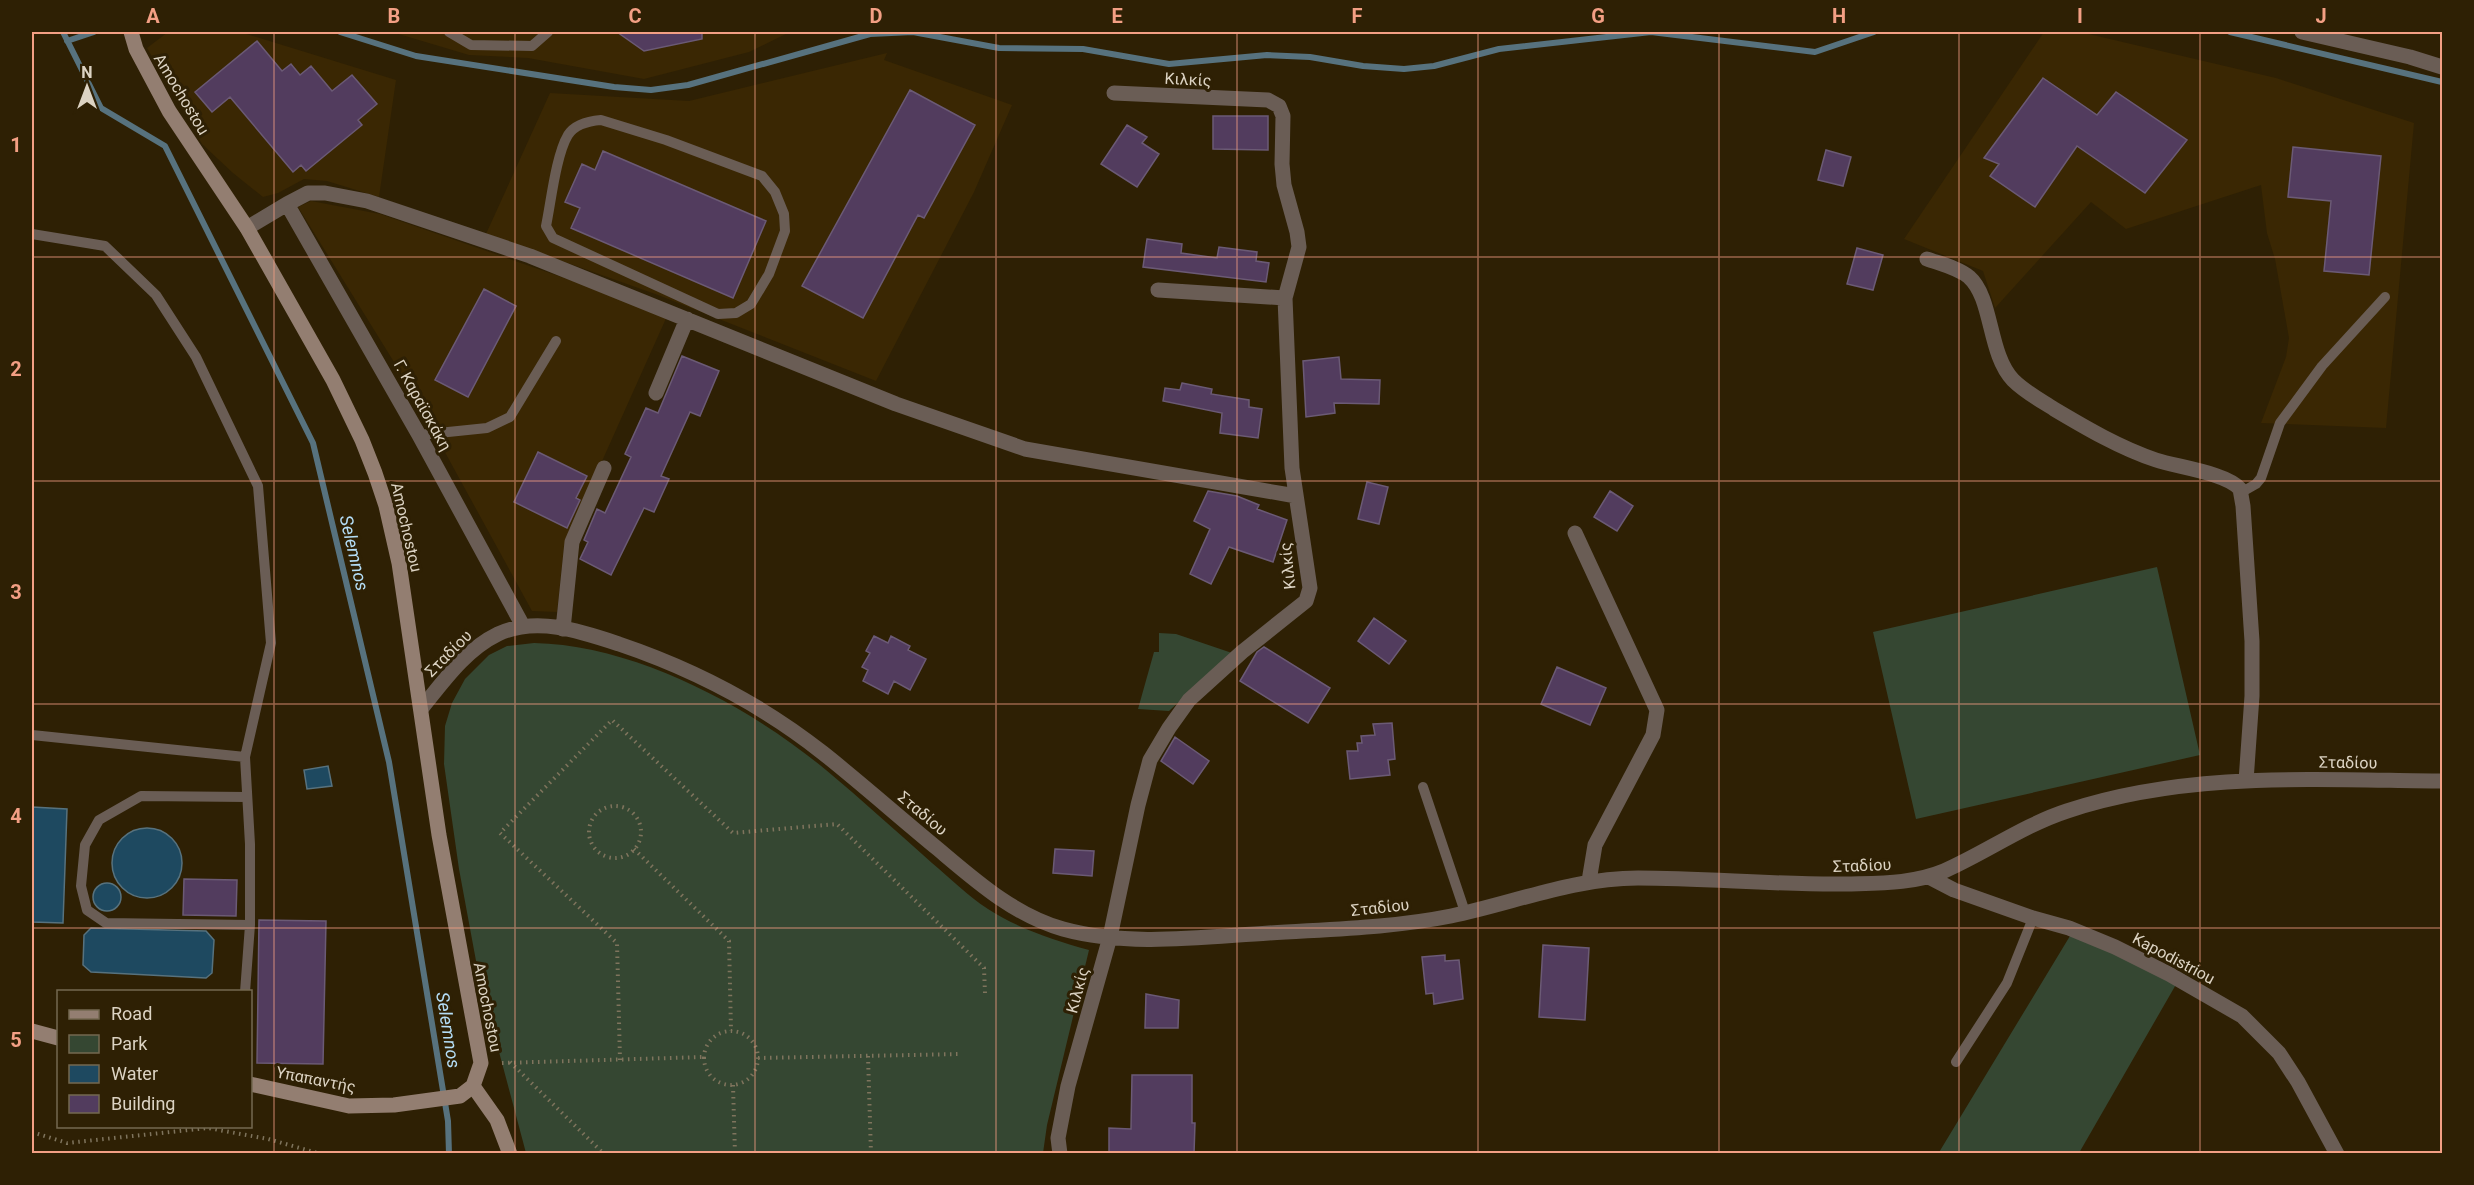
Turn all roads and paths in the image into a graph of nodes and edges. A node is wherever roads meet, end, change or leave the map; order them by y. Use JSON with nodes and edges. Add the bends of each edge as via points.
{"nodes":[{"id":1,"x":449,"y":32,"type":"edge"},
{"id":2,"x":548,"y":32,"type":"edge"},
{"id":3,"x":2302,"y":32,"type":"edge"},
{"id":4,"x":131,"y":33,"type":"edge"},
{"id":5,"x":2442,"y":67,"type":"edge"},
{"id":6,"x":1114,"y":93,"type":"dead end"},
{"id":7,"x":287,"y":204,"type":"junction"},
{"id":8,"x":248,"y":228,"type":"junction"},
{"id":9,"x":32,"y":234,"type":"edge"},
{"id":10,"x":1927,"y":259,"type":"dead end"},
{"id":11,"x":629,"y":274,"type":"junction"},
{"id":12,"x":1158,"y":290,"type":"dead end"},
{"id":13,"x":2385,"y":297,"type":"dead end"},
{"id":14,"x":1285,"y":298,"type":"junction"},
{"id":15,"x":635,"y":300,"type":"junction"},
{"id":16,"x":687,"y":319,"type":"junction"},
{"id":17,"x":556,"y":341,"type":"dead end"},
{"id":18,"x":656,"y":393,"type":"dead end"},
{"id":19,"x":419,"y":435,"type":"junction"},
{"id":20,"x":604,"y":468,"type":"dead end"},
{"id":21,"x":2241,"y":492,"type":"junction"},
{"id":22,"x":1296,"y":496,"type":"junction"},
{"id":23,"x":1575,"y":533,"type":"dead end"},
{"id":24,"x":523,"y":627,"type":"junction"},
{"id":25,"x":563,"y":629,"type":"junction"},
{"id":26,"x":421,"y":709,"type":"junction"},
{"id":27,"x":32,"y":735,"type":"edge"},
{"id":28,"x":245,"y":757,"type":"junction"},
{"id":29,"x":2246,"y":781,"type":"junction"},
{"id":30,"x":2442,"y":782,"type":"edge"},
{"id":31,"x":1423,"y":787,"type":"dead end"},
{"id":32,"x":247,"y":797,"type":"junction"},
{"id":33,"x":634,"y":849,"type":"junction"},
{"id":34,"x":1929,"y":877,"type":"junction"},
{"id":35,"x":1589,"y":881,"type":"junction"},
{"id":36,"x":1465,"y":912,"type":"junction"},
{"id":37,"x":2033,"y":918,"type":"junction"},
{"id":38,"x":250,"y":925,"type":"junction"},
{"id":39,"x":1110,"y":937,"type":"junction"},
{"id":40,"x":245,"y":990,"type":"edge"},
{"id":41,"x":985,"y":993,"type":"dead end"},
{"id":42,"x":32,"y":1031,"type":"edge"},
{"id":43,"x":731,"y":1031,"type":"junction"},
{"id":44,"x":57,"y":1038,"type":"edge"},
{"id":45,"x":961,"y":1054,"type":"dead end"},
{"id":46,"x":868,"y":1056,"type":"junction"},
{"id":47,"x":704,"y":1057,"type":"junction"},
{"id":48,"x":758,"y":1058,"type":"junction"},
{"id":49,"x":620,"y":1060,"type":"junction"},
{"id":50,"x":510,"y":1062,"type":"junction"},
{"id":51,"x":1956,"y":1062,"type":"dead end"},
{"id":52,"x":502,"y":1063,"type":"dead end"},
{"id":53,"x":252,"y":1084,"type":"edge"},
{"id":54,"x":733,"y":1085,"type":"junction"},
{"id":55,"x":473,"y":1086,"type":"junction"},
{"id":56,"x":32,"y":1132,"type":"edge"},
{"id":57,"x":321,"y":1154,"type":"edge"},
{"id":58,"x":510,"y":1154,"type":"edge"},
{"id":59,"x":604,"y":1154,"type":"edge"},
{"id":60,"x":735,"y":1154,"type":"edge"},
{"id":61,"x":871,"y":1154,"type":"edge"},
{"id":62,"x":1060,"y":1154,"type":"edge"},
{"id":63,"x":2337,"y":1154,"type":"edge"}],
"edges":[{"from":1,"to":2,"type":"lane","via":[[471,45],[522,46],[532,46]]},
{"from":3,"to":5,"type":"street"},
{"from":4,"to":8,"type":"street","name":"Amochostou","via":[[169,111]]},
{"from":6,"to":14,"type":"street","name":"Κιλκίς","via":[[1268,100],[1279,106],[1283,117],[1284,185],[1299,247]]},
{"from":7,"to":8,"type":"street"},
{"from":7,"to":15,"type":"street","via":[[316,193],[367,201],[530,256]]},
{"from":7,"to":19,"type":"street","name":"Γ. Καραϊσκάκη"},
{"from":8,"to":26,"type":"street","name":"Amochostou","via":[[333,380],[375,472],[394,537]]},
{"from":9,"to":28,"type":"lane","via":[[105,246],[156,295],[196,357],[258,486],[271,643]]},
{"from":10,"to":21,"type":"street","via":[[1965,274],[1974,282],[2007,374],[2022,388],[2117,444],[2156,460],[2227,480]]},
{"from":11,"to":11,"type":"lane","via":[[553,237],[546,226],[563,148],[569,133],[586,121],[601,120],[677,144],[762,176],[775,192],[784,214],[785,231],[769,274],[750,304],[736,313],[718,314]]},
{"from":11,"to":15,"type":"lane"},
{"from":12,"to":14,"type":"street"},
{"from":13,"to":21,"type":"lane","via":[[2315,376],[2280,423],[2260,478]]},
{"from":14,"to":22,"type":"street","name":"Κιλκίς"},
{"from":15,"to":16,"type":"street"},
{"from":16,"to":18,"type":"street"},
{"from":16,"to":22,"type":"street","via":[[896,404],[1025,450]]},
{"from":17,"to":19,"type":"lane","via":[[510,417],[487,429]]},
{"from":19,"to":24,"type":"street","name":"Γ. Καραϊσκάκη"},
{"from":20,"to":25,"type":"street","via":[[572,542]]},
{"from":21,"to":29,"type":"street","via":[[2252,641]]},
{"from":22,"to":39,"type":"street","name":"Κιλκίς","via":[[1309,575],[1308,597],[1202,688],[1178,714],[1157,747],[1141,793]]},
{"from":23,"to":35,"type":"street","via":[[1657,710],[1653,735],[1595,845]]},
{"from":24,"to":25,"type":"street","name":"Σταδίου"},
{"from":24,"to":26,"type":"street","name":"Σταδίου","via":[[476,647]]},
{"from":25,"to":39,"type":"street","name":"Σταδίου","via":[[648,654],[744,698],[824,754],[995,896],[1061,928]]},
{"from":26,"to":55,"type":"street","name":"Amochostou","via":[[447,882],[481,1063]]},
{"from":27,"to":28,"type":"lane"},
{"from":28,"to":32,"type":"lane"},
{"from":29,"to":30,"type":"street","name":"Σταδίου"},
{"from":29,"to":34,"type":"street","name":"Σταδίου","via":[[2127,795],[2065,811]]},
{"from":31,"to":36,"type":"lane"},
{"from":32,"to":38,"type":"lane"},
{"from":32,"to":38,"type":"lane","via":[[141,796],[99,820],[85,845],[81,886],[87,910],[106,923]]},
{"from":33,"to":33,"type":"path","via":[[641,835],[633,813],[618,806],[596,813],[589,836],[597,851],[612,858]]},
{"from":33,"to":43,"type":"path","via":[[729,941]]},
{"from":34,"to":35,"type":"street","name":"Σταδίου","via":[[1802,884],[1666,878]]},
{"from":34,"to":37,"type":"street","name":"Kapodistriou"},
{"from":35,"to":36,"type":"street","name":"Σταδίου"},
{"from":36,"to":39,"type":"street","name":"Σταδίου","via":[[1360,928],[1187,938]]},
{"from":37,"to":51,"type":"lane","via":[[2007,983]]},
{"from":37,"to":63,"type":"street","name":"Kapodistriou","via":[[2115,946],[2242,1016],[2279,1053]]},
{"from":38,"to":40,"type":"lane"},
{"from":39,"to":62,"type":"street","name":"Κιλκίς","via":[[1068,1086],[1058,1138]]},
{"from":41,"to":49,"type":"path","via":[[984,968],[837,824],[733,833],[612,720],[500,832],[616,943]]},
{"from":42,"to":44,"type":"street"},
{"from":43,"to":47,"type":"path","via":[[711,1040]]},
{"from":43,"to":48,"type":"path","via":[[743,1034],[755,1045]]},
{"from":45,"to":46,"type":"path"},
{"from":46,"to":48,"type":"path"},
{"from":46,"to":61,"type":"path"},
{"from":47,"to":49,"type":"path"},
{"from":47,"to":54,"type":"path","via":[[713,1078]]},
{"from":48,"to":54,"type":"path","via":[[751,1076]]},
{"from":49,"to":50,"type":"path"},
{"from":50,"to":52,"type":"path"},
{"from":50,"to":59,"type":"path"},
{"from":53,"to":55,"type":"street","name":"Υπαπαντής","via":[[349,1106],[394,1105],[460,1096]]},
{"from":54,"to":60,"type":"path"},
{"from":55,"to":58,"type":"street","via":[[497,1120]]},
{"from":56,"to":57,"type":"path","via":[[67,1143],[208,1128]]}]}
